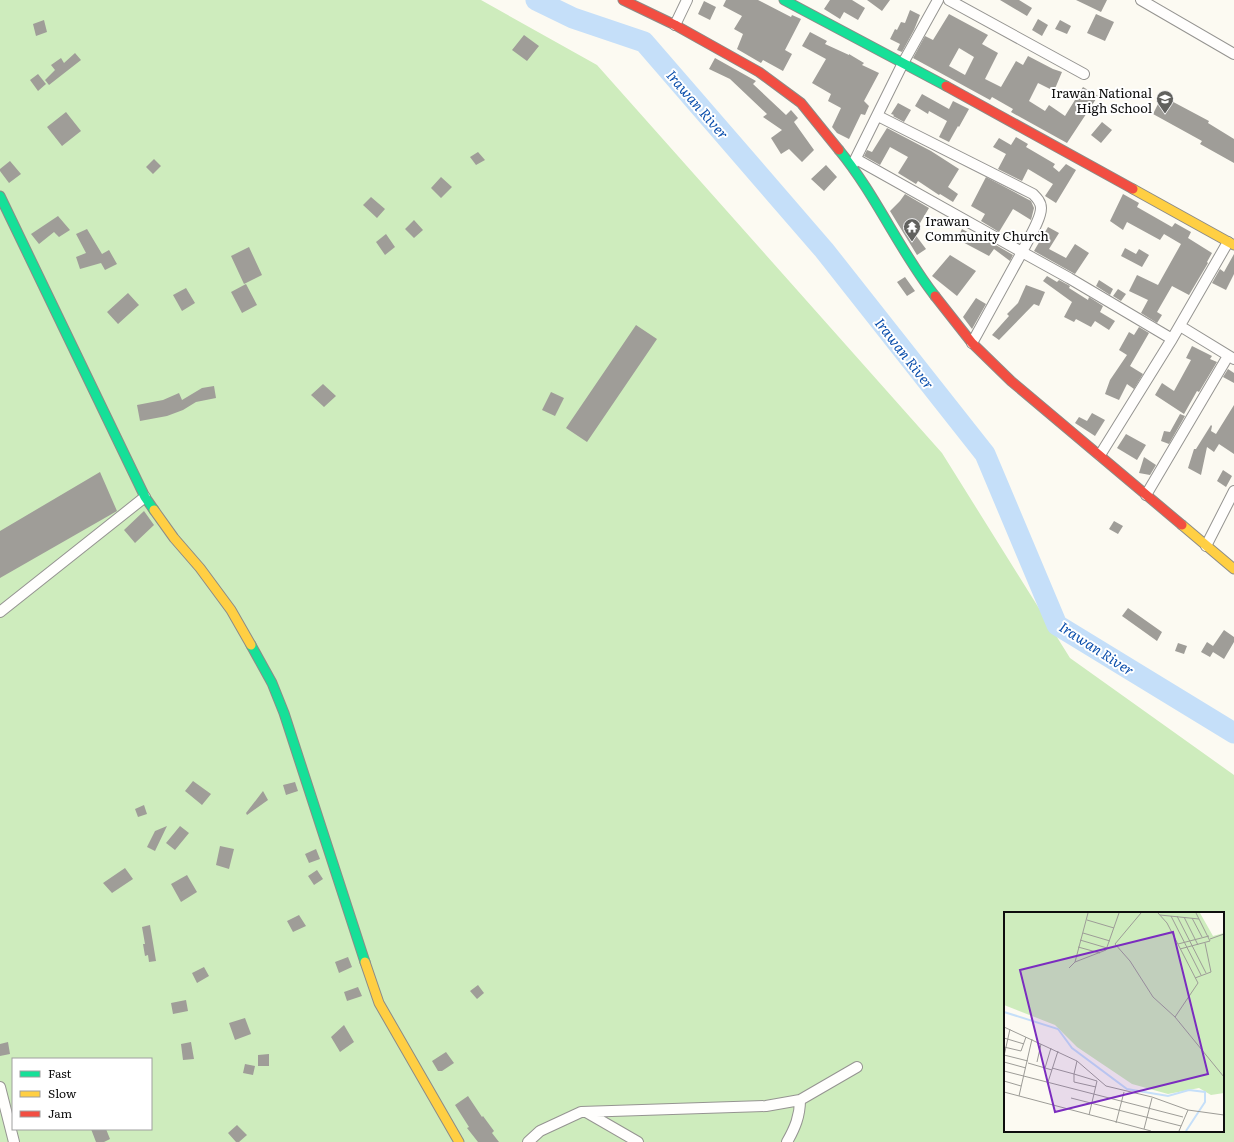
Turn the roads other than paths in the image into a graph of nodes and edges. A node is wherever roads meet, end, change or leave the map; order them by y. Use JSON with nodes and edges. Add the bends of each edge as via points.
{"nodes":[{"id":1,"x":623,"y":0,"type":"edge"},
{"id":2,"x":688,"y":0,"type":"edge"},
{"id":3,"x":784,"y":0,"type":"edge"},
{"id":4,"x":938,"y":0,"type":"edge"},
{"id":5,"x":949,"y":0,"type":"edge"},
{"id":6,"x":1141,"y":0,"type":"edge"},
{"id":7,"x":675,"y":25,"type":"junction"},
{"id":8,"x":1234,"y":54,"type":"edge"},
{"id":9,"x":903,"y":63,"type":"junction"},
{"id":10,"x":1084,"y":74,"type":"dead end"},
{"id":11,"x":878,"y":116,"type":"junction"},
{"id":12,"x":854,"y":163,"type":"junction"},
{"id":13,"x":0,"y":196,"type":"edge"},
{"id":14,"x":1231,"y":244,"type":"edge"},
{"id":15,"x":1022,"y":252,"type":"junction"},
{"id":16,"x":1180,"y":326,"type":"junction"},
{"id":17,"x":1172,"y":339,"type":"junction"},
{"id":18,"x":972,"y":343,"type":"junction"},
{"id":19,"x":1231,"y":358,"type":"edge"},
{"id":20,"x":1100,"y":455,"type":"junction"},
{"id":21,"x":1234,"y":491,"type":"edge"},
{"id":22,"x":1146,"y":495,"type":"junction"},
{"id":23,"x":145,"y":497,"type":"junction"},
{"id":24,"x":1206,"y":546,"type":"junction"},
{"id":25,"x":1234,"y":569,"type":"edge"},
{"id":26,"x":0,"y":612,"type":"edge"},
{"id":27,"x":857,"y":1066,"type":"dead end"},
{"id":28,"x":0,"y":1087,"type":"edge"},
{"id":29,"x":800,"y":1100,"type":"junction"},
{"id":30,"x":586,"y":1112,"type":"junction"},
{"id":31,"x":14,"y":1142,"type":"edge"},
{"id":32,"x":460,"y":1142,"type":"edge"},
{"id":33,"x":528,"y":1142,"type":"edge"},
{"id":34,"x":638,"y":1142,"type":"edge"},
{"id":35,"x":787,"y":1142,"type":"edge"}],
"edges":[{"from":1,"to":7,"type":"street"},
{"from":2,"to":7,"type":"street"},
{"from":3,"to":9,"type":"street"},
{"from":4,"to":9,"type":"street"},
{"from":5,"to":10,"type":"street"},
{"from":6,"to":8,"type":"street"},
{"from":7,"to":12,"type":"street","via":[[759,72],[802,103]]},
{"from":9,"to":11,"type":"street"},
{"from":9,"to":14,"type":"street"},
{"from":11,"to":12,"type":"street"},
{"from":11,"to":15,"type":"street","via":[[1033,194],[1039,200],[1040,216]]},
{"from":12,"to":15,"type":"street"},
{"from":12,"to":18,"type":"street","via":[[910,261]]},
{"from":13,"to":23,"type":"street"},
{"from":14,"to":16,"type":"street"},
{"from":15,"to":17,"type":"street"},
{"from":15,"to":18,"type":"street"},
{"from":16,"to":17,"type":"street"},
{"from":16,"to":19,"type":"street"},
{"from":17,"to":20,"type":"street"},
{"from":18,"to":20,"type":"street","via":[[1012,381]]},
{"from":19,"to":22,"type":"street"},
{"from":20,"to":22,"type":"street"},
{"from":21,"to":24,"type":"street"},
{"from":22,"to":24,"type":"street"},
{"from":23,"to":26,"type":"street"},
{"from":23,"to":32,"type":"street","via":[[231,610],[272,683],[379,1003]]},
{"from":24,"to":25,"type":"street"},
{"from":27,"to":29,"type":"street"},
{"from":28,"to":31,"type":"street"},
{"from":29,"to":30,"type":"street","via":[[766,1106]]},
{"from":29,"to":35,"type":"street","via":[[797,1122]]},
{"from":30,"to":33,"type":"street","via":[[540,1131]]},
{"from":30,"to":34,"type":"street"}]}
